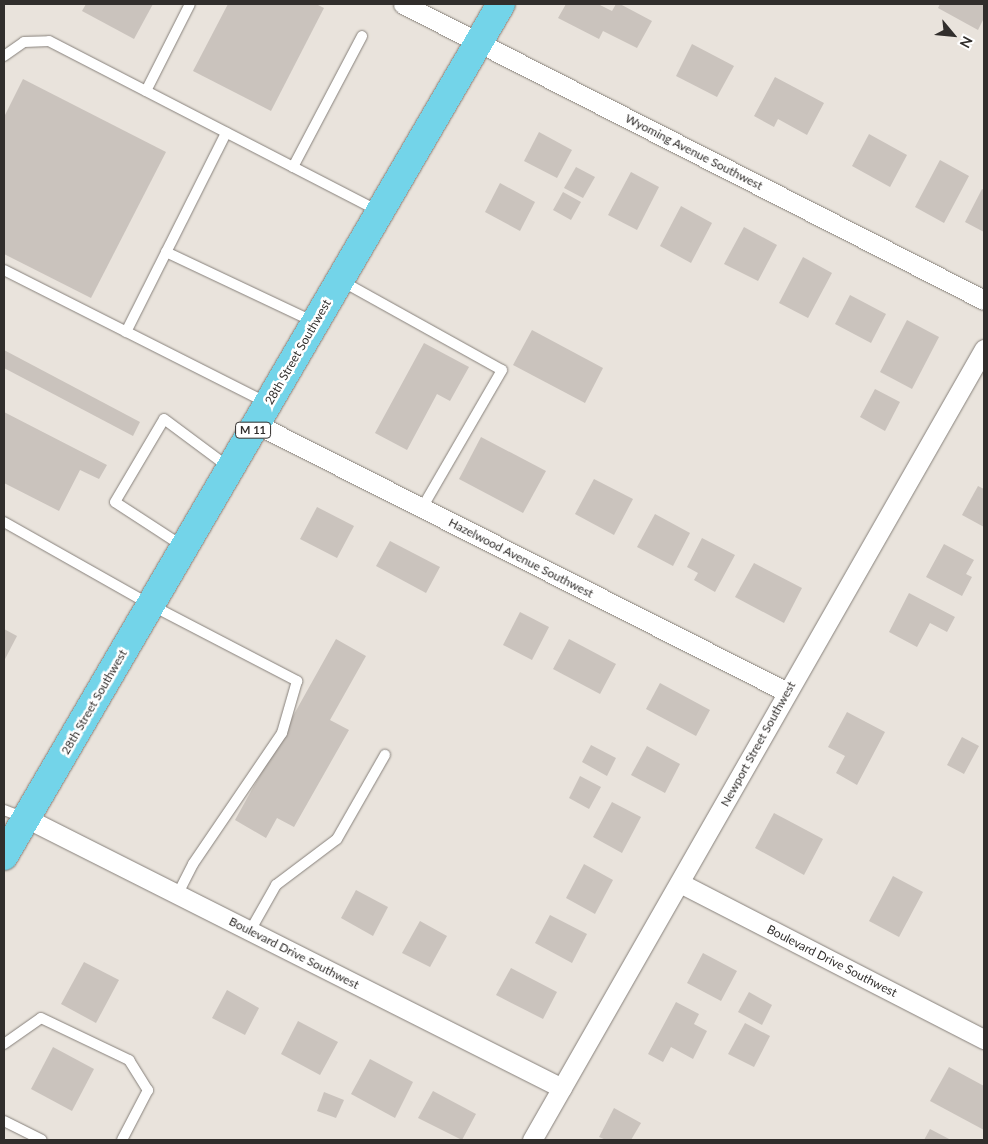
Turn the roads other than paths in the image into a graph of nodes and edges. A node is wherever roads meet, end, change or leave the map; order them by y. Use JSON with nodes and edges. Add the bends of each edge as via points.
{"nodes":[{"id":1,"x":190,"y":4,"type":"edge"},
{"id":2,"x":403,"y":4,"type":"edge"},
{"id":3,"x":501,"y":4,"type":"edge"},
{"id":4,"x":362,"y":36,"type":"dead end"},
{"id":5,"x":479,"y":43,"type":"junction"},
{"id":6,"x":4,"y":56,"type":"edge"},
{"id":7,"x":146,"y":91,"type":"junction"},
{"id":8,"x":226,"y":133,"type":"junction"},
{"id":9,"x":293,"y":167,"type":"junction"},
{"id":10,"x":380,"y":212,"type":"junction"},
{"id":11,"x":166,"y":252,"type":"junction"},
{"id":12,"x":4,"y":270,"type":"edge"},
{"id":13,"x":340,"y":280,"type":"junction"},
{"id":14,"x":984,"y":300,"type":"edge"},
{"id":15,"x":315,"y":323,"type":"junction"},
{"id":16,"x":126,"y":332,"type":"junction"},
{"id":17,"x":984,"y":349,"type":"edge"},
{"id":18,"x":262,"y":414,"type":"junction"},
{"id":19,"x":230,"y":469,"type":"junction"},
{"id":20,"x":422,"y":508,"type":"junction"},
{"id":21,"x":4,"y":522,"type":"edge"},
{"id":22,"x":184,"y":547,"type":"junction"},
{"id":23,"x":151,"y":605,"type":"junction"},
{"id":24,"x":787,"y":692,"type":"junction"},
{"id":25,"x":385,"y":755,"type":"dead end"},
{"id":26,"x":15,"y":814,"type":"edge"},
{"id":27,"x":4,"y":856,"type":"edge"},
{"id":28,"x":680,"y":883,"type":"junction"},
{"id":29,"x":177,"y":895,"type":"junction"},
{"id":30,"x":250,"y":931,"type":"junction"},
{"id":31,"x":984,"y":1038,"type":"edge"},
{"id":32,"x":4,"y":1044,"type":"edge"},
{"id":33,"x":562,"y":1088,"type":"junction"},
{"id":34,"x":4,"y":1121,"type":"edge"},
{"id":35,"x":42,"y":1140,"type":"edge"},
{"id":36,"x":122,"y":1140,"type":"edge"},
{"id":37,"x":532,"y":1140,"type":"edge"}],
"edges":[{"from":1,"to":7,"type":"lane"},
{"from":2,"to":5,"type":"street","name":"Wyoming Avenue Southwest"},
{"from":3,"to":5,"type":"main road","name":"28th Street Southwest","number":"M 11"},
{"from":4,"to":9,"type":"lane"},
{"from":5,"to":10,"type":"main road","name":"28th Street Southwest","number":"M 11"},
{"from":5,"to":14,"type":"street","name":"Wyoming Avenue Southwest"},
{"from":6,"to":7,"type":"lane","via":[[24,42],[49,41]]},
{"from":7,"to":8,"type":"lane"},
{"from":8,"to":9,"type":"lane"},
{"from":8,"to":11,"type":"lane"},
{"from":9,"to":10,"type":"lane"},
{"from":10,"to":13,"type":"main road","name":"28th Street Southwest","number":"M 11"},
{"from":11,"to":15,"type":"lane"},
{"from":11,"to":16,"type":"lane"},
{"from":12,"to":16,"type":"lane"},
{"from":13,"to":15,"type":"main road","name":"28th Street Southwest","number":"M 11"},
{"from":13,"to":20,"type":"lane","via":[[502,370]]},
{"from":15,"to":18,"type":"main road","name":"28th Street Southwest","number":"M 11"},
{"from":16,"to":18,"type":"lane"},
{"from":17,"to":24,"type":"street","name":"Newport Street Southwest"},
{"from":18,"to":19,"type":"main road","name":"28th Street Southwest","number":"M 11"},
{"from":18,"to":20,"type":"street","name":"Hazelwood Avenue Southwest"},
{"from":19,"to":22,"type":"main road","name":"28th Street Southwest","number":"M 11"},
{"from":19,"to":22,"type":"lane","via":[[164,419],[115,502]]},
{"from":20,"to":24,"type":"street","name":"Hazelwood Avenue Southwest"},
{"from":21,"to":23,"type":"lane"},
{"from":22,"to":23,"type":"main road","name":"28th Street Southwest","number":"M 11"},
{"from":23,"to":26,"type":"main road","name":"28th Street Southwest","number":"M 11"},
{"from":23,"to":29,"type":"lane","via":[[297,680],[282,733],[194,864]]},
{"from":24,"to":28,"type":"street","name":"Newport Street Southwest"},
{"from":25,"to":30,"type":"lane","via":[[337,839],[276,885]]},
{"from":26,"to":27,"type":"main road","name":"28th Street Southwest","number":"M 11"},
{"from":26,"to":29,"type":"street","name":"Boulevard Drive Southwest"},
{"from":28,"to":31,"type":"street","name":"Boulevard Drive Southwest"},
{"from":28,"to":33,"type":"street","name":"Newport Street Southwest"},
{"from":29,"to":30,"type":"street","name":"Boulevard Drive Southwest"},
{"from":30,"to":33,"type":"street","name":"Boulevard Drive Southwest"},
{"from":32,"to":36,"type":"lane","via":[[41,1018],[129,1060],[148,1090]]},
{"from":33,"to":37,"type":"street","name":"Newport Street Southwest"},
{"from":34,"to":35,"type":"lane"}]}
